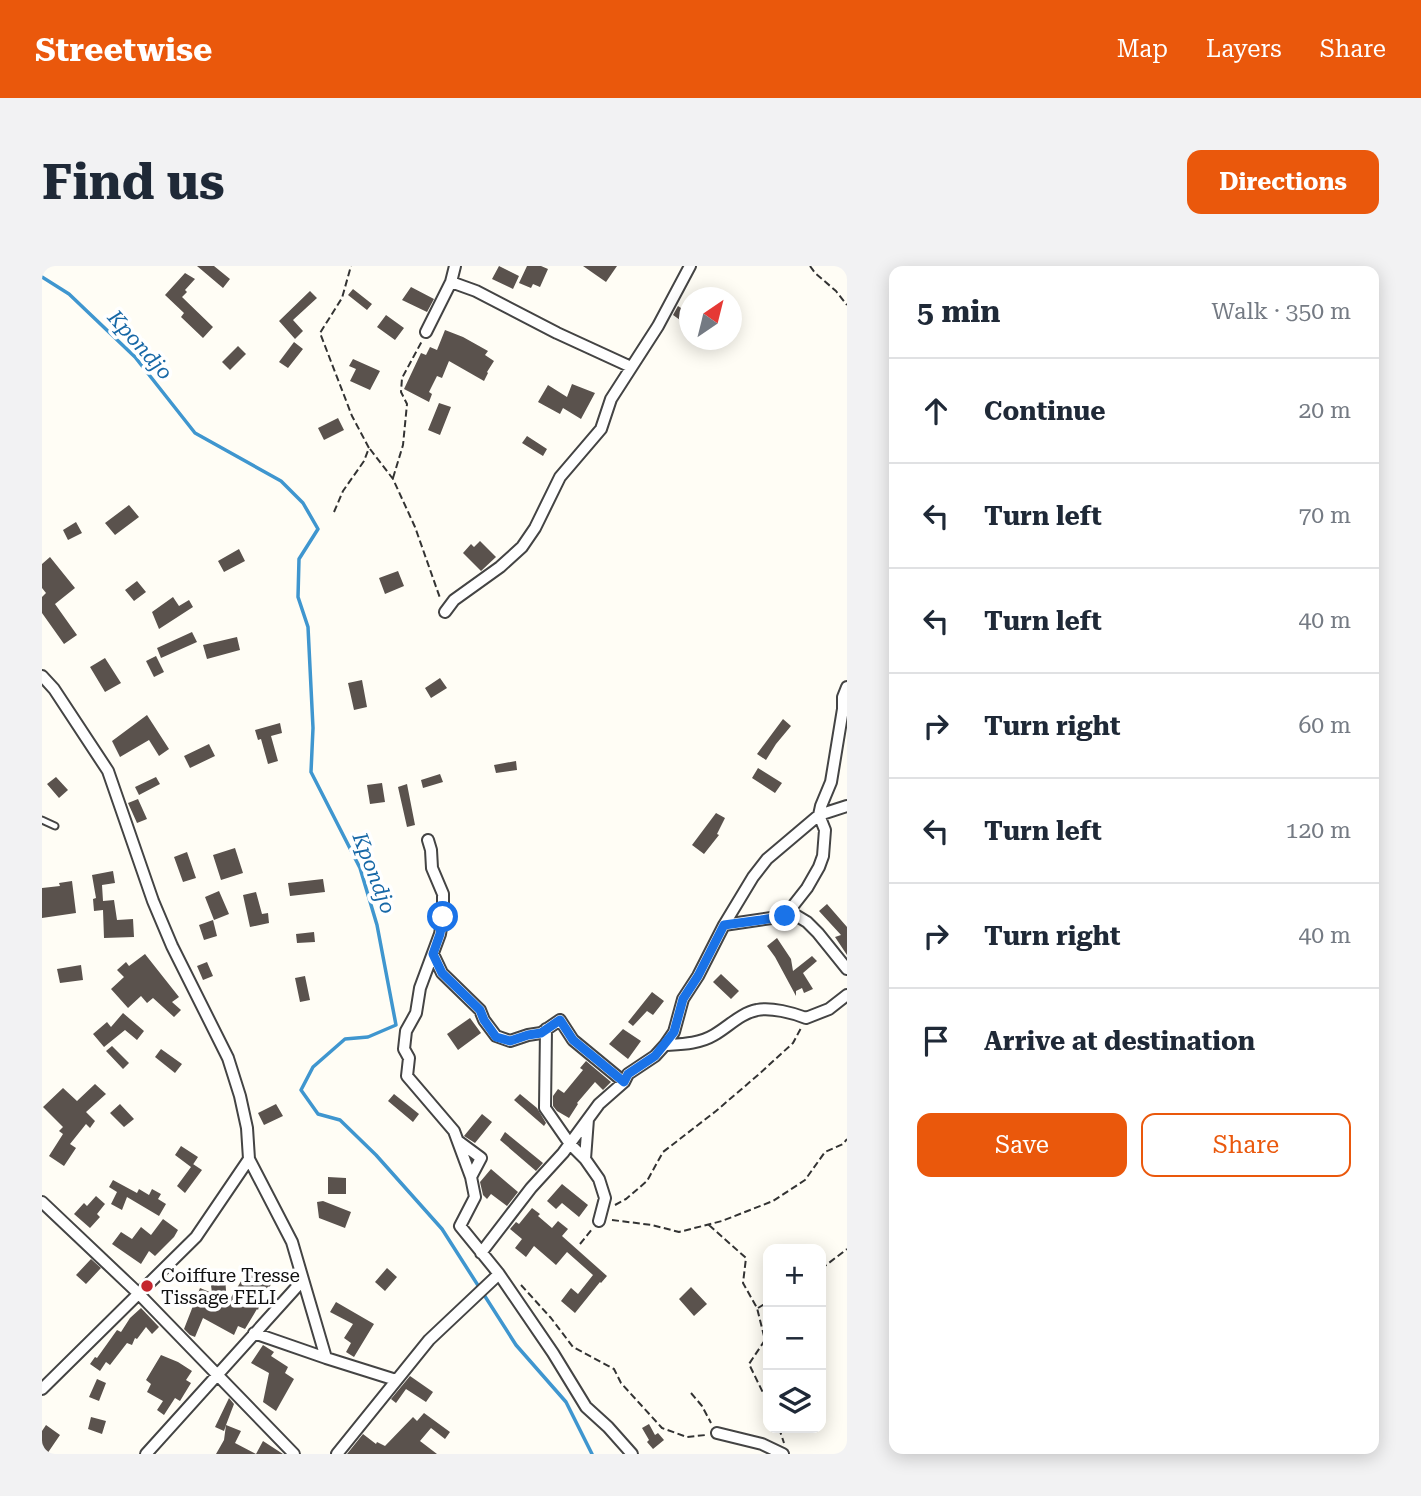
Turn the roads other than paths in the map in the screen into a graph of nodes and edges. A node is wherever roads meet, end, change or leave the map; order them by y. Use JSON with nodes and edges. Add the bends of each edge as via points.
{"nodes":[{"id":1,"x":455,"y":266,"type":"edge"},
{"id":2,"x":690,"y":266,"type":"edge"},
{"id":3,"x":451,"y":282,"type":"junction"},
{"id":4,"x":426,"y":332,"type":"road end"},
{"id":5,"x":631,"y":367,"type":"junction"},
{"id":6,"x":445,"y":612,"type":"road end"},
{"id":7,"x":42,"y":676,"type":"edge"},
{"id":8,"x":847,"y":687,"type":"edge"},
{"id":9,"x":847,"y":806,"type":"edge"},
{"id":10,"x":819,"y":815,"type":"junction"},
{"id":11,"x":42,"y":820,"type":"edge"},
{"id":12,"x":55,"y":826,"type":"dead end"},
{"id":13,"x":428,"y":839,"type":"dead end"},
{"id":14,"x":785,"y":916,"type":"junction"},
{"id":15,"x":724,"y":925,"type":"junction"},
{"id":16,"x":433,"y":954,"type":"junction"},
{"id":17,"x":847,"y":969,"type":"edge"},
{"id":18,"x":847,"y":995,"type":"edge"},
{"id":19,"x":546,"y":1029,"type":"junction"},
{"id":20,"x":665,"y":1045,"type":"junction"},
{"id":21,"x":624,"y":1082,"type":"junction"},
{"id":22,"x":588,"y":1119,"type":"junction"},
{"id":23,"x":570,"y":1144,"type":"junction"},
{"id":24,"x":249,"y":1159,"type":"junction"},
{"id":25,"x":585,"y":1159,"type":"junction"},
{"id":26,"x":45,"y":1210,"type":"edge"},
{"id":27,"x":600,"y":1217,"type":"road end"},
{"id":28,"x":481,"y":1252,"type":"junction"},
{"id":29,"x":496,"y":1277,"type":"junction"},
{"id":30,"x":303,"y":1280,"type":"junction"},
{"id":31,"x":138,"y":1293,"type":"junction"},
{"id":32,"x":254,"y":1333,"type":"junction"},
{"id":33,"x":326,"y":1358,"type":"junction"},
{"id":34,"x":216,"y":1375,"type":"junction"},
{"id":35,"x":396,"y":1380,"type":"junction"},
{"id":36,"x":42,"y":1389,"type":"edge"},
{"id":37,"x":717,"y":1433,"type":"road end"},
{"id":38,"x":146,"y":1454,"type":"edge"},
{"id":39,"x":294,"y":1454,"type":"edge"},
{"id":40,"x":337,"y":1454,"type":"edge"},
{"id":41,"x":632,"y":1454,"type":"edge"},
{"id":42,"x":783,"y":1454,"type":"edge"}],
"edges":[{"from":1,"to":3,"type":"street"},
{"from":2,"to":5,"type":"street"},
{"from":3,"to":4,"type":"street"},
{"from":3,"to":5,"type":"street"},
{"from":5,"to":6,"type":"street","via":[[611,398],[601,429],[559,477],[523,547]]},
{"from":7,"to":24,"type":"street","via":[[108,771],[153,901],[228,1058],[247,1128]]},
{"from":8,"to":10,"type":"street","via":[[831,782]]},
{"from":9,"to":10,"type":"street"},
{"from":10,"to":14,"type":"street","via":[[825,830],[823,856],[807,888]]},
{"from":10,"to":15,"type":"street","via":[[767,859]]},
{"from":11,"to":12,"type":"lane"},
{"from":13,"to":16,"type":"street","via":[[432,867],[443,894],[443,917]]},
{"from":14,"to":15,"type":"street"},
{"from":14,"to":17,"type":"street","via":[[807,922]]},
{"from":15,"to":20,"type":"street","via":[[683,999],[674,1032]]},
{"from":16,"to":19,"type":"street","via":[[442,973],[480,1010],[496,1037],[510,1041]]},
{"from":16,"to":28,"type":"street","via":[[406,1031],[407,1076],[454,1130],[475,1197],[460,1226]]},
{"from":18,"to":20,"type":"street","via":[[830,1009],[806,1018],[758,1009],[711,1037]]},
{"from":19,"to":21,"type":"street","via":[[560,1020],[573,1040]]},
{"from":19,"to":23,"type":"street","via":[[545,1108]]},
{"from":20,"to":21,"type":"street"},
{"from":21,"to":22,"type":"street"},
{"from":22,"to":23,"type":"street"},
{"from":22,"to":25,"type":"street"},
{"from":23,"to":25,"type":"street"},
{"from":23,"to":28,"type":"street"},
{"from":24,"to":30,"type":"street","via":[[292,1242]]},
{"from":24,"to":31,"type":"street","via":[[196,1237]]},
{"from":25,"to":27,"type":"street","via":[[605,1198]]},
{"from":26,"to":31,"type":"street"},
{"from":28,"to":29,"type":"street"},
{"from":29,"to":35,"type":"street","via":[[429,1340]]},
{"from":29,"to":41,"type":"street","via":[[553,1353],[586,1407]]},
{"from":30,"to":32,"type":"street"},
{"from":30,"to":33,"type":"street"},
{"from":31,"to":34,"type":"street"},
{"from":31,"to":36,"type":"street"},
{"from":32,"to":33,"type":"street"},
{"from":32,"to":34,"type":"street"},
{"from":33,"to":35,"type":"street"},
{"from":34,"to":38,"type":"street"},
{"from":34,"to":39,"type":"street"},
{"from":35,"to":40,"type":"street"},
{"from":37,"to":42,"type":"street"}]}
